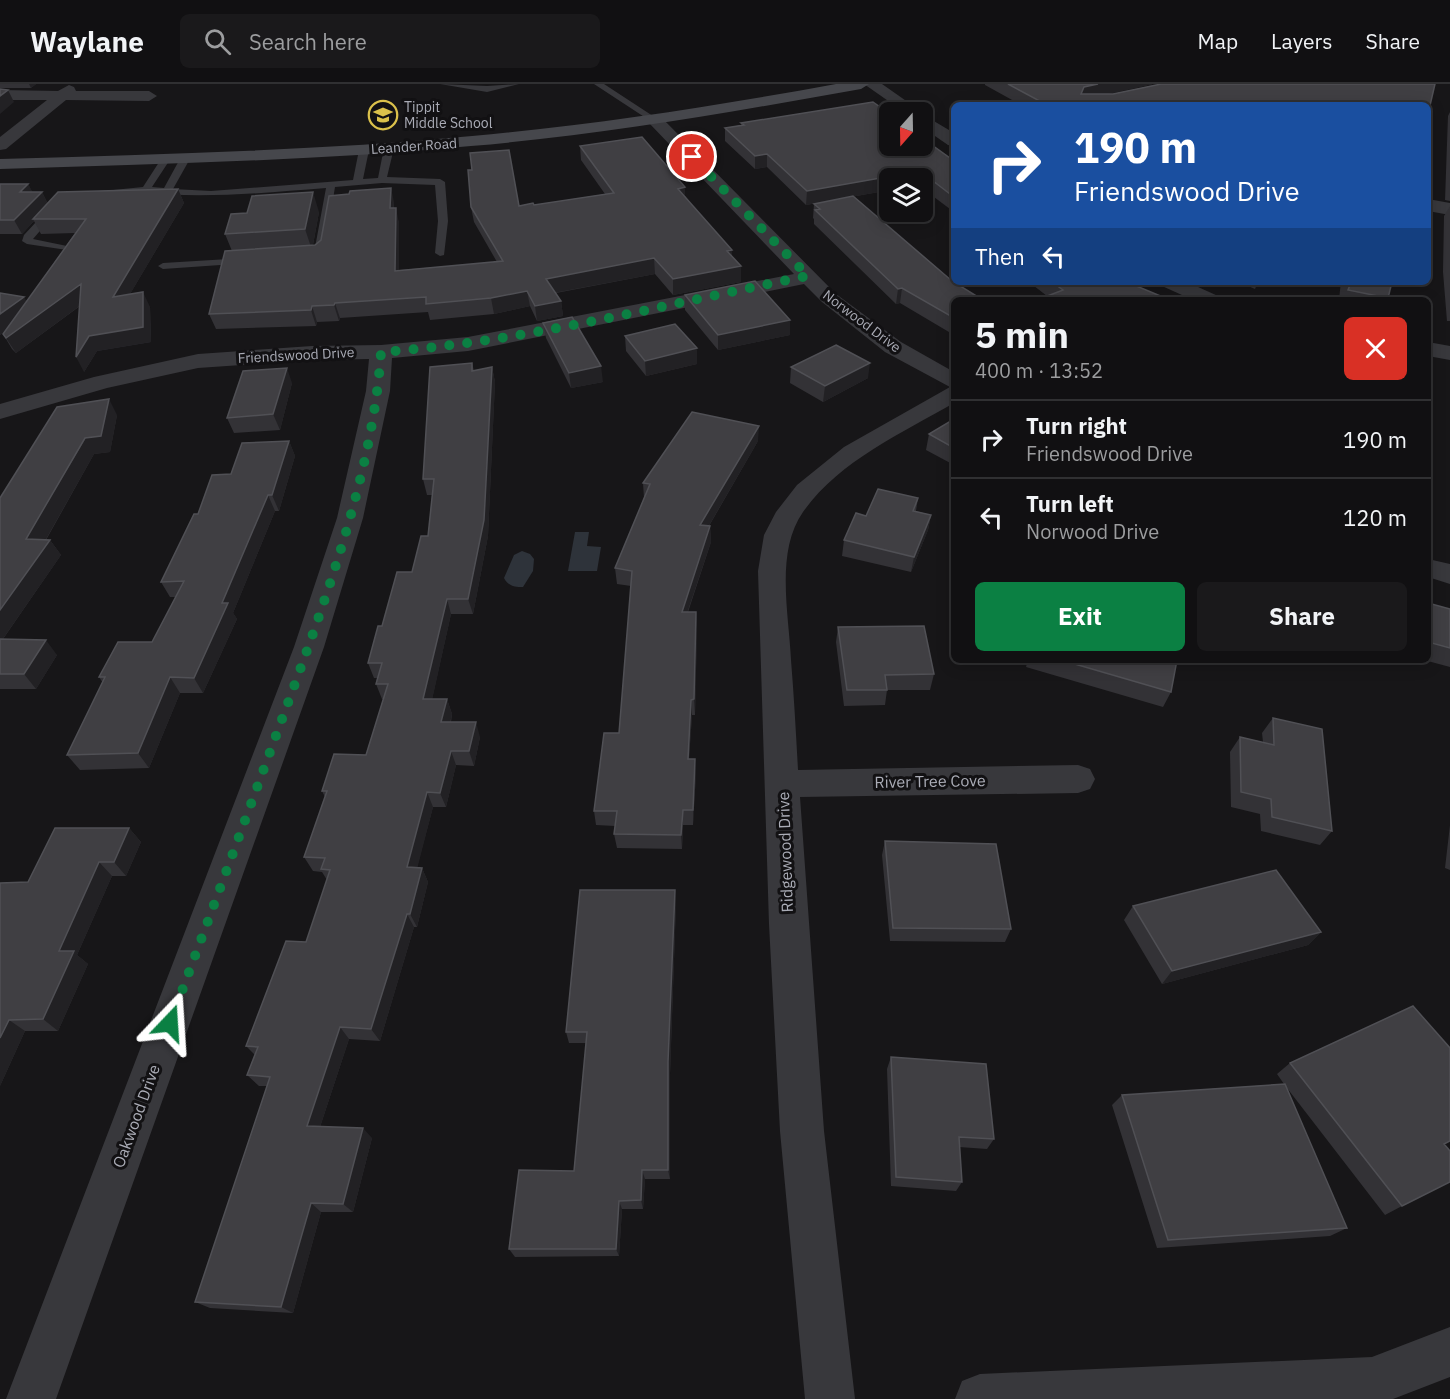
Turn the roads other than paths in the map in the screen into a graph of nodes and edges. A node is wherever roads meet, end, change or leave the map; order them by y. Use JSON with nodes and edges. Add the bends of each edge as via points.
{"nodes":[{"id":1,"x":77,"y":84,"type":"edge"},
{"id":2,"x":444,"y":84,"type":"edge"},
{"id":3,"x":514,"y":84,"type":"edge"},
{"id":4,"x":598,"y":84,"type":"edge"},
{"id":5,"x":861,"y":84,"type":"edge"},
{"id":6,"x":872,"y":84,"type":"edge"},
{"id":7,"x":0,"y":95,"type":"edge"},
{"id":8,"x":63,"y":95,"type":"junction"},
{"id":9,"x":149,"y":96,"type":"dead end"},
{"id":10,"x":899,"y":102,"type":"edge"},
{"id":11,"x":655,"y":120,"type":"junction"},
{"id":12,"x":933,"y":126,"type":"edge"},
{"id":13,"x":951,"y":136,"type":"edge"},
{"id":14,"x":0,"y":145,"type":"edge"},
{"id":15,"x":389,"y":148,"type":"junction"},
{"id":16,"x":364,"y":150,"type":"junction"},
{"id":17,"x":186,"y":157,"type":"junction"},
{"id":18,"x":166,"y":158,"type":"junction"},
{"id":19,"x":0,"y":164,"type":"edge"},
{"id":20,"x":382,"y":180,"type":"junction"},
{"id":21,"x":358,"y":181,"type":"junction"},
{"id":22,"x":331,"y":185,"type":"junction"},
{"id":23,"x":145,"y":191,"type":"junction"},
{"id":24,"x":167,"y":191,"type":"junction"},
{"id":25,"x":93,"y":196,"type":"edge"},
{"id":26,"x":61,"y":202,"type":"edge"},
{"id":27,"x":1431,"y":206,"type":"edge"},
{"id":28,"x":1450,"y":209,"type":"edge"},
{"id":29,"x":63,"y":248,"type":"edge"},
{"id":30,"x":440,"y":253,"type":"dead end"},
{"id":31,"x":301,"y":258,"type":"edge"},
{"id":32,"x":255,"y":261,"type":"edge"},
{"id":33,"x":163,"y":266,"type":"dead end"},
{"id":34,"x":808,"y":276,"type":"junction"},
{"id":35,"x":1175,"y":285,"type":"edge"},
{"id":36,"x":1204,"y":297,"type":"edge"},
{"id":37,"x":1431,"y":350,"type":"edge"},
{"id":38,"x":381,"y":352,"type":"junction"},
{"id":39,"x":1450,"y":353,"type":"edge"},
{"id":40,"x":951,"y":379,"type":"edge"},
{"id":41,"x":951,"y":395,"type":"edge"},
{"id":42,"x":0,"y":412,"type":"edge"},
{"id":43,"x":1431,"y":569,"type":"edge"},
{"id":44,"x":1450,"y":574,"type":"edge"},
{"id":45,"x":1078,"y":779,"type":"dead end"},
{"id":46,"x":783,"y":784,"type":"junction"},
{"id":47,"x":1450,"y":1352,"type":"edge"},
{"id":48,"x":31,"y":1399,"type":"edge"},
{"id":49,"x":830,"y":1399,"type":"edge"},
{"id":50,"x":980,"y":1399,"type":"edge"}],
"edges":[{"from":1,"to":8,"type":"street"},
{"from":2,"to":3,"type":"lane","via":[[487,89]]},
{"from":4,"to":11,"type":"lane"},
{"from":5,"to":11,"type":"main road","name":"Leander Road"},
{"from":6,"to":10,"type":"street"},
{"from":7,"to":8,"type":"street"},
{"from":8,"to":9,"type":"street"},
{"from":8,"to":14,"type":"street"},
{"from":11,"to":15,"type":"main road","name":"Leander Road"},
{"from":11,"to":34,"type":"street","name":"Norwood Drive"},
{"from":12,"to":13,"type":"street"},
{"from":15,"to":16,"type":"main road","name":"Leander Road"},
{"from":15,"to":20,"type":"lane"},
{"from":16,"to":17,"type":"main road","name":"Leander Road"},
{"from":16,"to":21,"type":"lane"},
{"from":17,"to":18,"type":"main road","name":"Leander Road"},
{"from":17,"to":24,"type":"lane"},
{"from":18,"to":19,"type":"main road","name":"Leander Road"},
{"from":18,"to":23,"type":"lane"},
{"from":20,"to":21,"type":"lane"},
{"from":20,"to":30,"type":"lane","via":[[440,182]]},
{"from":21,"to":22,"type":"lane"},
{"from":22,"to":24,"type":"lane","via":[[211,194]]},
{"from":22,"to":31,"type":"lane","via":[[319,255]]},
{"from":23,"to":24,"type":"lane"},
{"from":23,"to":25,"type":"lane"},
{"from":26,"to":29,"type":"lane","via":[[27,241]]},
{"from":27,"to":28,"type":"street"},
{"from":32,"to":33,"type":"lane"},
{"from":34,"to":38,"type":"street","name":"Friendswood Drive","via":[[504,338]]},
{"from":34,"to":40,"type":"street","name":"Norwood Drive","via":[[829,298],[879,336]]},
{"from":35,"to":36,"type":"street"},
{"from":37,"to":39,"type":"street"},
{"from":38,"to":42,"type":"street","name":"Friendswood Drive","via":[[198,361],[102,382]]},
{"from":38,"to":48,"type":"street","name":"Oakwood Drive","via":[[378,391],[350,518],[309,647]]},
{"from":41,"to":46,"type":"street","name":"Ridgewood Drive","via":[[832,465],[795,504],[779,534],[772,571]]},
{"from":43,"to":44,"type":"street"},
{"from":45,"to":46,"type":"street","name":"River Tree Cove"},
{"from":46,"to":49,"type":"street","name":"Ridgewood Drive","via":[[802,1131]]},
{"from":47,"to":50,"type":"street","via":[[1372,1382]]}]}
